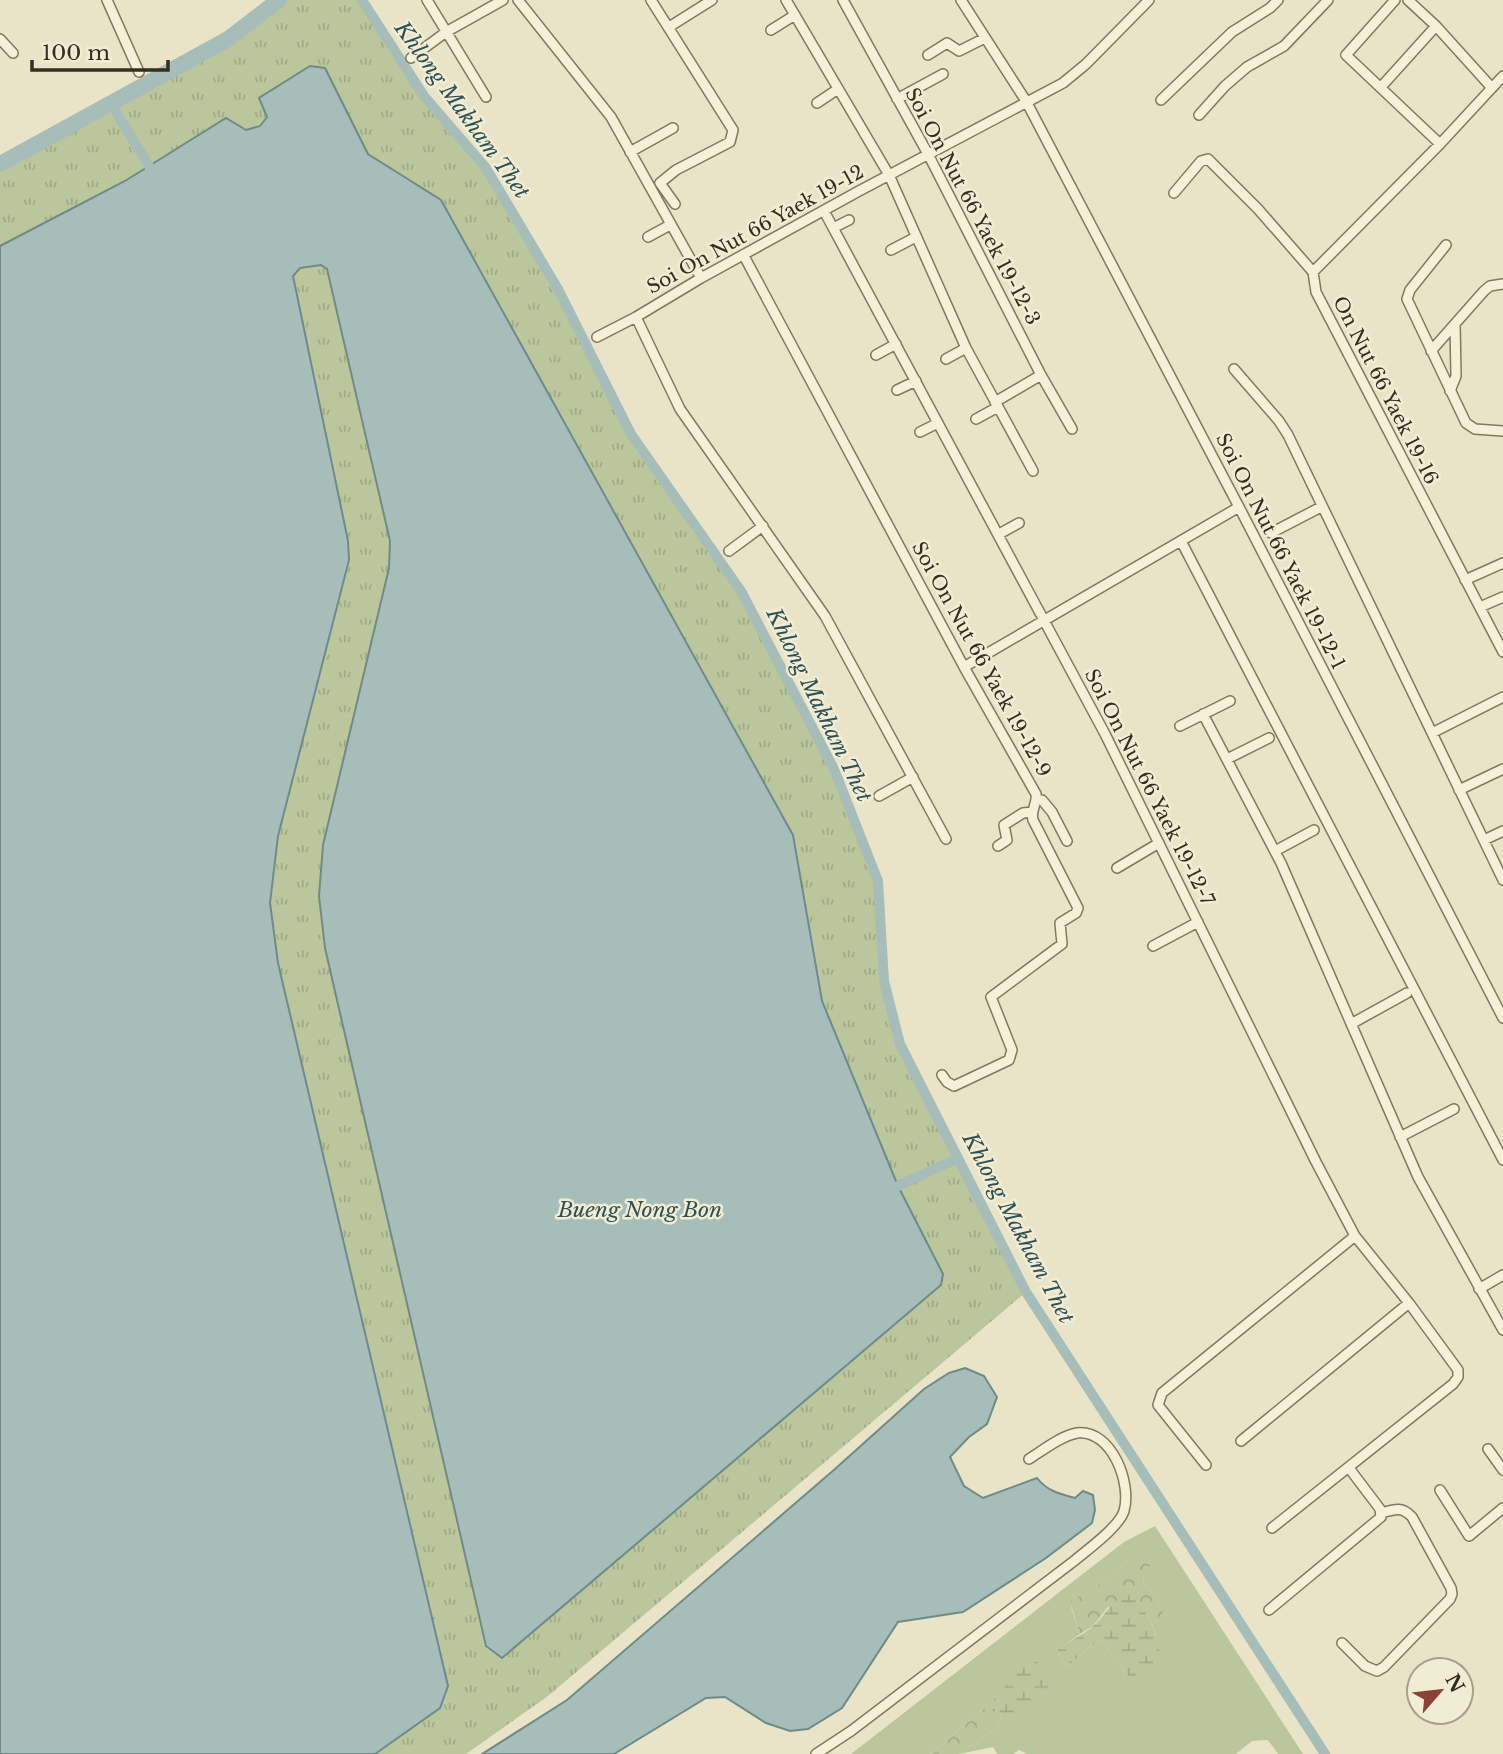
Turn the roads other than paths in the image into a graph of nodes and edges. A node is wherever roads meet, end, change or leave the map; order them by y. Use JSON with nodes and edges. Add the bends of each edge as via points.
{"nodes":[{"id":1,"x":107,"y":0,"type":"edge"},
{"id":2,"x":427,"y":0,"type":"edge"},
{"id":3,"x":503,"y":0,"type":"edge"},
{"id":4,"x":518,"y":0,"type":"edge"},
{"id":5,"x":651,"y":0,"type":"edge"},
{"id":6,"x":712,"y":0,"type":"edge"},
{"id":7,"x":786,"y":0,"type":"edge"},
{"id":8,"x":843,"y":0,"type":"edge"},
{"id":9,"x":961,"y":0,"type":"edge"},
{"id":10,"x":1149,"y":0,"type":"edge"},
{"id":11,"x":1278,"y":0,"type":"edge"},
{"id":12,"x":1328,"y":0,"type":"edge"},
{"id":13,"x":1395,"y":0,"type":"edge"},
{"id":14,"x":1408,"y":0,"type":"edge"},
{"id":15,"x":795,"y":16,"type":"junction"},
{"id":16,"x":1436,"y":26,"type":"junction"},
{"id":17,"x":669,"y":27,"type":"junction"},
{"id":18,"x":771,"y":30,"type":"dead end"},
{"id":19,"x":446,"y":32,"type":"junction"},
{"id":20,"x":985,"y":38,"type":"junction"},
{"id":21,"x":0,"y":40,"type":"edge"},
{"id":22,"x":13,"y":53,"type":"dead end"},
{"id":23,"x":928,"y":55,"type":"dead end"},
{"id":24,"x":411,"y":58,"type":"dead end"},
{"id":25,"x":139,"y":72,"type":"dead end"},
{"id":26,"x":943,"y":74,"type":"dead end"},
{"id":27,"x":1503,"y":76,"type":"edge"},
{"id":28,"x":1381,"y":87,"type":"junction"},
{"id":29,"x":1492,"y":88,"type":"junction"},
{"id":30,"x":838,"y":89,"type":"junction"},
{"id":31,"x":486,"y":97,"type":"dead end"},
{"id":32,"x":897,"y":99,"type":"junction"},
{"id":33,"x":1161,"y":100,"type":"dead end"},
{"id":34,"x":1026,"y":101,"type":"junction"},
{"id":35,"x":817,"y":103,"type":"dead end"},
{"id":36,"x":1199,"y":115,"type":"dead end"},
{"id":37,"x":673,"y":128,"type":"dead end"},
{"id":38,"x":1440,"y":144,"type":"junction"},
{"id":39,"x":630,"y":152,"type":"junction"},
{"id":40,"x":928,"y":154,"type":"junction"},
{"id":41,"x":889,"y":175,"type":"junction"},
{"id":42,"x":1174,"y":193,"type":"dead end"},
{"id":43,"x":675,"y":204,"type":"dead end"},
{"id":44,"x":824,"y":211,"type":"junction"},
{"id":45,"x":849,"y":220,"type":"dead end"},
{"id":46,"x":670,"y":225,"type":"junction"},
{"id":47,"x":833,"y":228,"type":"junction"},
{"id":48,"x":649,"y":237,"type":"dead end"},
{"id":49,"x":916,"y":237,"type":"junction"},
{"id":50,"x":1446,"y":245,"type":"dead end"},
{"id":51,"x":891,"y":250,"type":"dead end"},
{"id":52,"x":744,"y":256,"type":"junction"},
{"id":53,"x":1313,"y":272,"type":"junction"},
{"id":54,"x":701,"y":278,"type":"junction"},
{"id":55,"x":1503,"y":284,"type":"edge"},
{"id":56,"x":636,"y":317,"type":"junction"},
{"id":57,"x":1455,"y":324,"type":"junction"},
{"id":58,"x":597,"y":337,"type":"dead end"},
{"id":59,"x":896,"y":344,"type":"junction"},
{"id":60,"x":966,"y":348,"type":"junction"},
{"id":61,"x":1431,"y":351,"type":"junction"},
{"id":62,"x":876,"y":355,"type":"dead end"},
{"id":63,"x":946,"y":359,"type":"dead end"},
{"id":64,"x":1234,"y":369,"type":"dead end"},
{"id":65,"x":1041,"y":375,"type":"junction"},
{"id":66,"x":916,"y":381,"type":"junction"},
{"id":67,"x":897,"y":390,"type":"dead end"},
{"id":68,"x":1451,"y":391,"type":"junction"},
{"id":69,"x":997,"y":405,"type":"junction"},
{"id":70,"x":976,"y":419,"type":"dead end"},
{"id":71,"x":938,"y":423,"type":"junction"},
{"id":72,"x":1072,"y":429,"type":"dead end"},
{"id":73,"x":1503,"y":431,"type":"edge"},
{"id":74,"x":920,"y":432,"type":"dead end"},
{"id":75,"x":1033,"y":471,"type":"dead end"},
{"id":76,"x":1239,"y":507,"type":"junction"},
{"id":77,"x":1321,"y":507,"type":"junction"},
{"id":78,"x":1019,"y":523,"type":"dead end"},
{"id":79,"x":763,"y":526,"type":"junction"},
{"id":80,"x":1271,"y":533,"type":"dead end"},
{"id":81,"x":999,"y":534,"type":"junction"},
{"id":82,"x":1181,"y":541,"type":"junction"},
{"id":83,"x":729,"y":551,"type":"dead end"},
{"id":84,"x":1503,"y":564,"type":"edge"},
{"id":85,"x":1465,"y":580,"type":"junction"},
{"id":86,"x":1503,"y":597,"type":"edge"},
{"id":87,"x":1480,"y":607,"type":"junction"},
{"id":88,"x":1045,"y":620,"type":"junction"},
{"id":89,"x":1503,"y":652,"type":"edge"},
{"id":90,"x":964,"y":667,"type":"junction"},
{"id":91,"x":1503,"y":697,"type":"edge"},
{"id":92,"x":1230,"y":701,"type":"dead end"},
{"id":93,"x":1203,"y":714,"type":"junction"},
{"id":94,"x":1180,"y":726,"type":"dead end"},
{"id":95,"x":1432,"y":733,"type":"junction"},
{"id":96,"x":1269,"y":738,"type":"dead end"},
{"id":97,"x":1227,"y":759,"type":"junction"},
{"id":98,"x":1503,"y":769,"type":"edge"},
{"id":99,"x":912,"y":777,"type":"junction"},
{"id":100,"x":1459,"y":790,"type":"junction"},
{"id":101,"x":878,"y":796,"type":"dead end"},
{"id":102,"x":1037,"y":800,"type":"junction"},
{"id":103,"x":1032,"y":812,"type":"junction"},
{"id":104,"x":1314,"y":831,"type":"dead end"},
{"id":105,"x":1503,"y":831,"type":"edge"},
{"id":106,"x":946,"y":839,"type":"dead end"},
{"id":107,"x":1484,"y":840,"type":"junction"},
{"id":108,"x":1067,"y":841,"type":"dead end"},
{"id":109,"x":1159,"y":843,"type":"junction"},
{"id":110,"x":998,"y":846,"type":"dead end"},
{"id":111,"x":1275,"y":851,"type":"junction"},
{"id":112,"x":1117,"y":869,"type":"dead end"},
{"id":113,"x":1503,"y":880,"type":"edge"},
{"id":114,"x":1198,"y":922,"type":"junction"},
{"id":115,"x":1153,"y":946,"type":"dead end"},
{"id":116,"x":1407,"y":993,"type":"dead end"},
{"id":117,"x":1503,"y":1018,"type":"edge"},
{"id":118,"x":1351,"y":1024,"type":"junction"},
{"id":119,"x":942,"y":1075,"type":"dead end"},
{"id":120,"x":1454,"y":1109,"type":"dead end"},
{"id":121,"x":1400,"y":1137,"type":"junction"},
{"id":122,"x":1503,"y":1160,"type":"edge"},
{"id":123,"x":1355,"y":1236,"type":"junction"},
{"id":124,"x":1503,"y":1275,"type":"edge"},
{"id":125,"x":1479,"y":1289,"type":"junction"},
{"id":126,"x":1409,"y":1303,"type":"junction"},
{"id":127,"x":1503,"y":1330,"type":"edge"},
{"id":128,"x":1241,"y":1441,"type":"dead end"},
{"id":129,"x":1488,"y":1448,"type":"dead end"},
{"id":130,"x":1030,"y":1459,"type":"dead end"},
{"id":131,"x":1206,"y":1465,"type":"dead end"},
{"id":132,"x":1349,"y":1468,"type":"junction"},
{"id":133,"x":1503,"y":1470,"type":"edge"},
{"id":134,"x":1440,"y":1490,"type":"dead end"},
{"id":135,"x":1503,"y":1508,"type":"edge"},
{"id":136,"x":1381,"y":1513,"type":"junction"},
{"id":137,"x":1272,"y":1528,"type":"dead end"},
{"id":138,"x":1269,"y":1610,"type":"dead end"},
{"id":139,"x":1342,"y":1643,"type":"dead end"},
{"id":140,"x":816,"y":1754,"type":"edge"}],
"edges":[{"from":1,"to":25,"type":"street"},
{"from":2,"to":19,"type":"street"},
{"from":3,"to":19,"type":"street"},
{"from":4,"to":39,"type":"street","via":[[611,117]]},
{"from":5,"to":17,"type":"street"},
{"from":6,"to":17,"type":"street"},
{"from":7,"to":15,"type":"street"},
{"from":8,"to":32,"type":"street","name":"Soi On Nut 66 Yaek 19-12-3"},
{"from":9,"to":20,"type":"street","name":"Soi On Nut 66 Yaek 19-12-1"},
{"from":10,"to":34,"type":"street","name":"Soi On Nut 66 Yaek 19-12","via":[[1073,75]]},
{"from":11,"to":33,"type":"street","via":[[1232,32]]},
{"from":12,"to":36,"type":"street","via":[[1284,46],[1247,67]]},
{"from":13,"to":28,"type":"street","via":[[1346,55]]},
{"from":14,"to":16,"type":"street"},
{"from":15,"to":18,"type":"street"},
{"from":15,"to":30,"type":"street"},
{"from":16,"to":28,"type":"street"},
{"from":16,"to":29,"type":"street"},
{"from":17,"to":43,"type":"street","via":[[733,130],[730,142],[660,183]]},
{"from":19,"to":24,"type":"street"},
{"from":19,"to":31,"type":"street"},
{"from":20,"to":23,"type":"street","via":[[960,51],[947,43]]},
{"from":20,"to":34,"type":"street","name":"Soi On Nut 66 Yaek 19-12-1"},
{"from":21,"to":22,"type":"street"},
{"from":26,"to":32,"type":"street"},
{"from":27,"to":29,"type":"street"},
{"from":28,"to":38,"type":"street"},
{"from":29,"to":38,"type":"street"},
{"from":30,"to":35,"type":"street"},
{"from":30,"to":41,"type":"street"},
{"from":32,"to":40,"type":"street","name":"Soi On Nut 66 Yaek 19-12-3"},
{"from":34,"to":40,"type":"street","name":"Soi On Nut 66 Yaek 19-12"},
{"from":34,"to":76,"type":"street","name":"Soi On Nut 66 Yaek 19-12-1"},
{"from":37,"to":39,"type":"street"},
{"from":38,"to":53,"type":"street"},
{"from":39,"to":46,"type":"street"},
{"from":40,"to":41,"type":"street","name":"Soi On Nut 66 Yaek 19-12"},
{"from":40,"to":65,"type":"street","name":"Soi On Nut 66 Yaek 19-12-3"},
{"from":41,"to":44,"type":"street","name":"Soi On Nut 66 Yaek 19-12"},
{"from":41,"to":49,"type":"street"},
{"from":42,"to":53,"type":"street","via":[[1201,161],[1208,159]]},
{"from":44,"to":47,"type":"street","name":"Soi On Nut 66 Yaek 19-12-7"},
{"from":44,"to":52,"type":"street","name":"Soi On Nut 66 Yaek 19-12"},
{"from":45,"to":47,"type":"street"},
{"from":46,"to":48,"type":"street"},
{"from":46,"to":54,"type":"street"},
{"from":47,"to":59,"type":"street","name":"Soi On Nut 66 Yaek 19-12-7"},
{"from":49,"to":51,"type":"street"},
{"from":49,"to":60,"type":"street"},
{"from":50,"to":61,"type":"street","via":[[1407,295]]},
{"from":52,"to":54,"type":"street","name":"Soi On Nut 66 Yaek 19-12"},
{"from":52,"to":90,"type":"street","name":"Soi On Nut 66 Yaek 19-12-9"},
{"from":53,"to":85,"type":"street","name":"On Nut 66 Yaek 19-16","via":[[1316,292]]},
{"from":54,"to":56,"type":"street","name":"Soi On Nut 66 Yaek 19-12"},
{"from":55,"to":57,"type":"street","via":[[1485,290]]},
{"from":56,"to":58,"type":"street"},
{"from":56,"to":79,"type":"street","name":"Soi On Nut 66 Yaek 19-12","via":[[680,409]]},
{"from":57,"to":61,"type":"street"},
{"from":57,"to":68,"type":"street","via":[[1456,376]]},
{"from":59,"to":62,"type":"street"},
{"from":59,"to":66,"type":"street","name":"Soi On Nut 66 Yaek 19-12-7"},
{"from":60,"to":63,"type":"street"},
{"from":60,"to":69,"type":"street"},
{"from":61,"to":68,"type":"street"},
{"from":64,"to":77,"type":"street","via":[[1279,421]]},
{"from":65,"to":69,"type":"street"},
{"from":65,"to":72,"type":"street","name":"Soi On Nut 66 Yaek 19-12-3"},
{"from":66,"to":67,"type":"street"},
{"from":66,"to":71,"type":"street","name":"Soi On Nut 66 Yaek 19-12-7"},
{"from":68,"to":73,"type":"street","via":[[1466,424]]},
{"from":69,"to":70,"type":"street"},
{"from":69,"to":75,"type":"street"},
{"from":71,"to":74,"type":"street"},
{"from":71,"to":81,"type":"street","name":"Soi On Nut 66 Yaek 19-12-7"},
{"from":76,"to":82,"type":"street"},
{"from":76,"to":117,"type":"street","name":"Soi On Nut 66 Yaek 19-12-1"},
{"from":77,"to":80,"type":"street"},
{"from":77,"to":95,"type":"street"},
{"from":78,"to":81,"type":"street"},
{"from":79,"to":83,"type":"street"},
{"from":79,"to":99,"type":"street","name":"Soi On Nut 66 Yaek 19-12","via":[[825,616]]},
{"from":81,"to":88,"type":"street","name":"Soi On Nut 66 Yaek 19-12-7"},
{"from":82,"to":88,"type":"street"},
{"from":82,"to":122,"type":"street"},
{"from":84,"to":85,"type":"street"},
{"from":85,"to":87,"type":"street","name":"On Nut 66 Yaek 19-16"},
{"from":86,"to":87,"type":"street"},
{"from":87,"to":89,"type":"street","name":"On Nut 66 Yaek 19-16"},
{"from":88,"to":90,"type":"street"},
{"from":88,"to":109,"type":"street","name":"Soi On Nut 66 Yaek 19-12-7"},
{"from":90,"to":102,"type":"street","name":"Soi On Nut 66 Yaek 19-12-9"},
{"from":91,"to":95,"type":"street"},
{"from":92,"to":93,"type":"street"},
{"from":93,"to":94,"type":"street"},
{"from":93,"to":97,"type":"street"},
{"from":95,"to":100,"type":"street"},
{"from":96,"to":97,"type":"street"},
{"from":97,"to":111,"type":"street"},
{"from":98,"to":100,"type":"street"},
{"from":99,"to":101,"type":"street"},
{"from":99,"to":106,"type":"street","name":"Soi On Nut 66 Yaek 19-12"},
{"from":100,"to":107,"type":"street"},
{"from":102,"to":103,"type":"street","name":"Soi On Nut 66 Yaek 19-12-9"},
{"from":102,"to":108,"type":"street","via":[[1048,806]]},
{"from":103,"to":110,"type":"street","via":[[1003,825],[1007,840]]},
{"from":103,"to":119,"type":"street","via":[[1078,911],[1060,923],[1062,944],[992,997],[1012,1050],[1009,1060],[954,1086]]},
{"from":104,"to":111,"type":"street"},
{"from":105,"to":107,"type":"street"},
{"from":107,"to":113,"type":"street"},
{"from":109,"to":112,"type":"street"},
{"from":109,"to":114,"type":"street","name":"Soi On Nut 66 Yaek 19-12-7"},
{"from":111,"to":118,"type":"street"},
{"from":114,"to":115,"type":"street"},
{"from":114,"to":123,"type":"street","name":"Soi On Nut 66 Yaek 19-12-7"},
{"from":116,"to":118,"type":"street"},
{"from":118,"to":121,"type":"street"},
{"from":120,"to":121,"type":"street"},
{"from":121,"to":125,"type":"street"},
{"from":123,"to":126,"type":"street","name":"Soi On Nut 66 Yaek 19-12-7"},
{"from":123,"to":131,"type":"street","via":[[1163,1393],[1158,1405]]},
{"from":124,"to":125,"type":"street"},
{"from":125,"to":127,"type":"street"},
{"from":126,"to":128,"type":"street"},
{"from":126,"to":132,"type":"street","name":"Soi On Nut 66 Yaek 19-12-7","via":[[1458,1370],[1458,1377]]},
{"from":129,"to":133,"type":"street"},
{"from":130,"to":140,"type":"street","via":[[1076,1433],[1092,1434],[1105,1444],[1124,1480],[1124,1514],[1074,1561]]},
{"from":132,"to":136,"type":"street"},
{"from":132,"to":137,"type":"street"},
{"from":134,"to":135,"type":"street","via":[[1469,1536]]},
{"from":136,"to":138,"type":"street","via":[[1376,1522]]},
{"from":136,"to":139,"type":"street","via":[[1399,1508],[1412,1517],[1452,1594],[1377,1671],[1365,1666]]}]}
